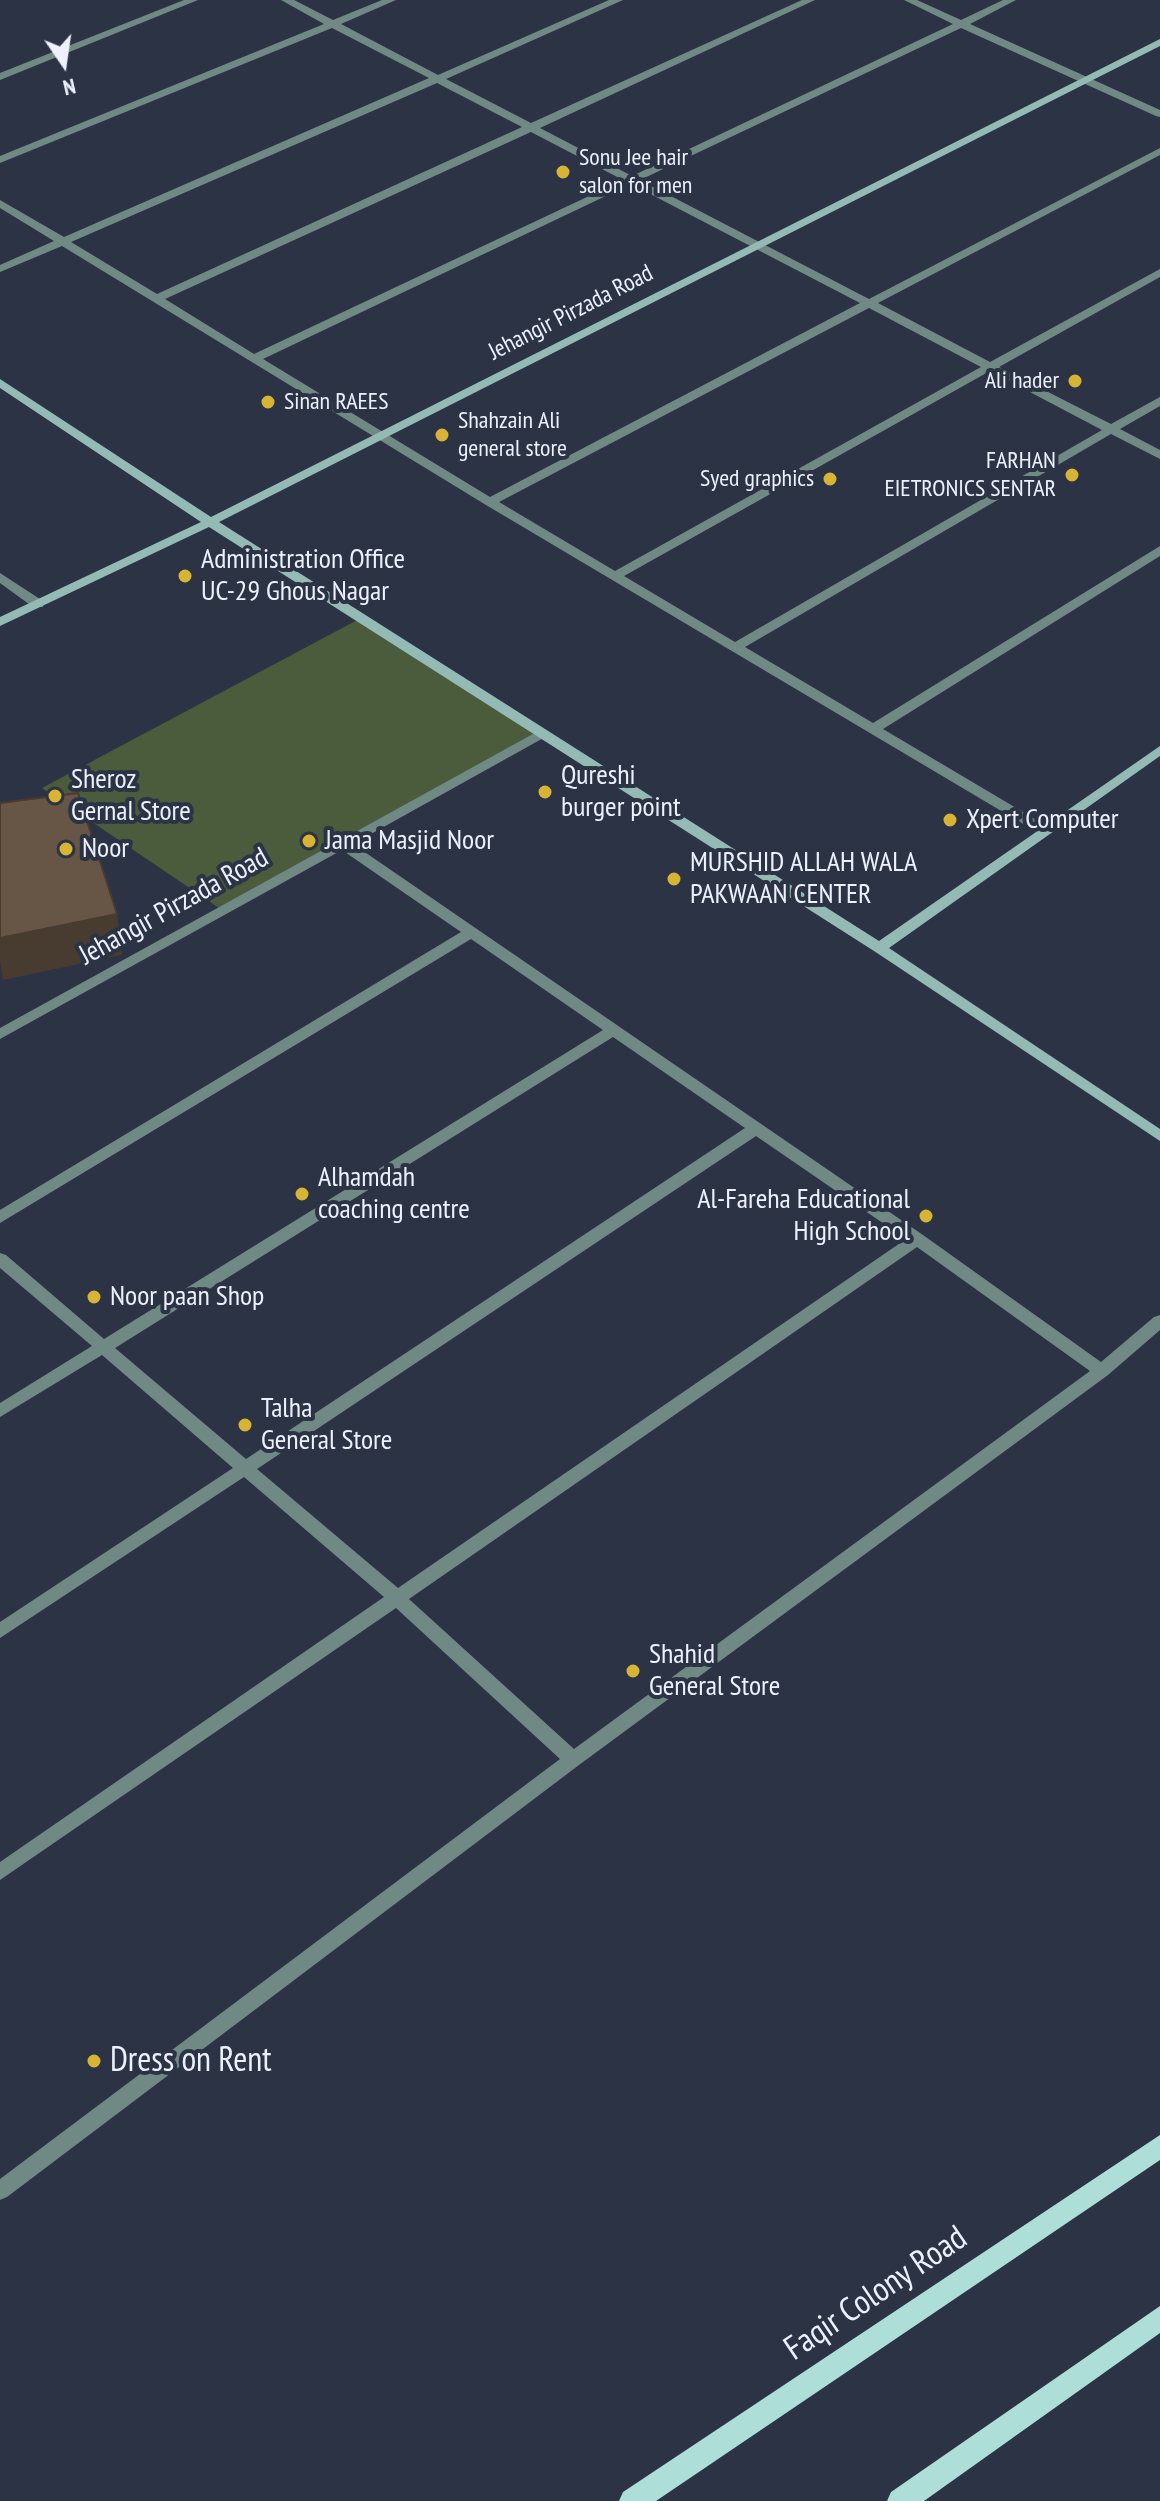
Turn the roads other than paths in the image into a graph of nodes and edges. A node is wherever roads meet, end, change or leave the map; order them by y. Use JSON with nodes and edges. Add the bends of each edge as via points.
{"nodes":[{"id":1,"x":193,"y":0,"type":"edge"},
{"id":2,"x":286,"y":0,"type":"edge"},
{"id":3,"x":391,"y":0,"type":"edge"},
{"id":4,"x":618,"y":0,"type":"edge"},
{"id":5,"x":810,"y":0,"type":"edge"},
{"id":6,"x":909,"y":0,"type":"edge"},
{"id":7,"x":1011,"y":0,"type":"edge"},
{"id":8,"x":332,"y":24,"type":"junction"},
{"id":9,"x":961,"y":24,"type":"junction"},
{"id":10,"x":1160,"y":42,"type":"edge"},
{"id":11,"x":0,"y":77,"type":"edge"},
{"id":12,"x":437,"y":79,"type":"junction"},
{"id":13,"x":1084,"y":80,"type":"junction"},
{"id":14,"x":1160,"y":114,"type":"edge"},
{"id":15,"x":531,"y":128,"type":"junction"},
{"id":16,"x":1160,"y":151,"type":"edge"},
{"id":17,"x":0,"y":160,"type":"edge"},
{"id":18,"x":632,"y":180,"type":"junction"},
{"id":19,"x":0,"y":203,"type":"edge"},
{"id":20,"x":63,"y":242,"type":"junction"},
{"id":21,"x":755,"y":244,"type":"junction"},
{"id":22,"x":0,"y":269,"type":"edge"},
{"id":23,"x":1160,"y":272,"type":"edge"},
{"id":24,"x":156,"y":299,"type":"junction"},
{"id":25,"x":869,"y":303,"type":"junction"},
{"id":26,"x":254,"y":359,"type":"junction"},
{"id":27,"x":990,"y":367,"type":"junction"},
{"id":28,"x":0,"y":383,"type":"edge"},
{"id":29,"x":1160,"y":401,"type":"edge"},
{"id":30,"x":1110,"y":429,"type":"junction"},
{"id":31,"x":379,"y":436,"type":"junction"},
{"id":32,"x":1160,"y":455,"type":"edge"},
{"id":33,"x":490,"y":502,"type":"junction"},
{"id":34,"x":210,"y":522,"type":"junction"},
{"id":35,"x":1160,"y":550,"type":"edge"},
{"id":36,"x":615,"y":576,"type":"junction"},
{"id":37,"x":0,"y":577,"type":"edge"},
{"id":38,"x":38,"y":604,"type":"junction"},
{"id":39,"x":0,"y":622,"type":"edge"},
{"id":40,"x":736,"y":647,"type":"junction"},
{"id":41,"x":873,"y":729,"type":"junction"},
{"id":42,"x":542,"y":733,"type":"junction"},
{"id":43,"x":1160,"y":750,"type":"edge"},
{"id":44,"x":1045,"y":831,"type":"junction"},
{"id":45,"x":343,"y":844,"type":"junction"},
{"id":46,"x":472,"y":932,"type":"junction"},
{"id":47,"x":879,"y":948,"type":"junction"},
{"id":48,"x":614,"y":1030,"type":"junction"},
{"id":49,"x":0,"y":1034,"type":"edge"},
{"id":50,"x":756,"y":1128,"type":"junction"},
{"id":51,"x":1160,"y":1136,"type":"edge"},
{"id":52,"x":0,"y":1217,"type":"edge"},
{"id":53,"x":917,"y":1239,"type":"junction"},
{"id":54,"x":0,"y":1259,"type":"edge"},
{"id":55,"x":1160,"y":1321,"type":"edge"},
{"id":56,"x":104,"y":1347,"type":"junction"},
{"id":57,"x":1102,"y":1371,"type":"junction"},
{"id":58,"x":0,"y":1411,"type":"edge"},
{"id":59,"x":245,"y":1468,"type":"junction"},
{"id":60,"x":397,"y":1598,"type":"junction"},
{"id":61,"x":0,"y":1631,"type":"edge"},
{"id":62,"x":573,"y":1760,"type":"junction"},
{"id":63,"x":0,"y":1872,"type":"edge"},
{"id":64,"x":1160,"y":2146,"type":"edge"},
{"id":65,"x":0,"y":2191,"type":"edge"},
{"id":66,"x":1160,"y":2318,"type":"edge"},
{"id":67,"x":633,"y":2501,"type":"edge"},
{"id":68,"x":901,"y":2501,"type":"edge"}],
"edges":[{"from":1,"to":11,"type":"street"},
{"from":2,"to":8,"type":"street"},
{"from":3,"to":8,"type":"street"},
{"from":4,"to":12,"type":"street"},
{"from":5,"to":15,"type":"street"},
{"from":6,"to":9,"type":"street"},
{"from":7,"to":9,"type":"street"},
{"from":8,"to":12,"type":"street"},
{"from":8,"to":17,"type":"street"},
{"from":9,"to":13,"type":"street"},
{"from":9,"to":18,"type":"street"},
{"from":10,"to":13,"type":"street","name":"Jehangir Pirzada Road"},
{"from":12,"to":15,"type":"street"},
{"from":12,"to":20,"type":"street"},
{"from":13,"to":14,"type":"street"},
{"from":13,"to":21,"type":"street","name":"Jehangir Pirzada Road"},
{"from":15,"to":18,"type":"street"},
{"from":15,"to":24,"type":"street"},
{"from":16,"to":25,"type":"street"},
{"from":18,"to":21,"type":"street"},
{"from":18,"to":26,"type":"street"},
{"from":19,"to":20,"type":"street"},
{"from":20,"to":22,"type":"street"},
{"from":20,"to":24,"type":"street"},
{"from":21,"to":25,"type":"street"},
{"from":21,"to":31,"type":"street","name":"Jehangir Pirzada Road"},
{"from":23,"to":27,"type":"street"},
{"from":24,"to":26,"type":"street"},
{"from":25,"to":27,"type":"street"},
{"from":25,"to":33,"type":"street"},
{"from":26,"to":31,"type":"street"},
{"from":27,"to":30,"type":"street"},
{"from":27,"to":36,"type":"street"},
{"from":28,"to":34,"type":"street"},
{"from":29,"to":30,"type":"street"},
{"from":30,"to":32,"type":"street"},
{"from":30,"to":40,"type":"street"},
{"from":31,"to":33,"type":"street"},
{"from":31,"to":34,"type":"street","name":"Jehangir Pirzada Road"},
{"from":33,"to":36,"type":"street"},
{"from":34,"to":38,"type":"street","name":"Jehangir Pirzada Road"},
{"from":34,"to":42,"type":"street"},
{"from":35,"to":41,"type":"street"},
{"from":36,"to":40,"type":"street"},
{"from":37,"to":38,"type":"street"},
{"from":38,"to":39,"type":"street","name":"Jehangir Pirzada Road"},
{"from":40,"to":41,"type":"street"},
{"from":41,"to":44,"type":"street"},
{"from":42,"to":45,"type":"street","name":"Jehangir Pirzada Road"},
{"from":42,"to":47,"type":"street"},
{"from":43,"to":44,"type":"street"},
{"from":44,"to":47,"type":"street"},
{"from":45,"to":46,"type":"street"},
{"from":45,"to":49,"type":"street","name":"Jehangir Pirzada Road"},
{"from":46,"to":48,"type":"street"},
{"from":46,"to":52,"type":"street"},
{"from":47,"to":51,"type":"street"},
{"from":48,"to":50,"type":"street"},
{"from":48,"to":56,"type":"street"},
{"from":50,"to":53,"type":"street"},
{"from":50,"to":59,"type":"street"},
{"from":53,"to":57,"type":"street"},
{"from":53,"to":60,"type":"street"},
{"from":54,"to":56,"type":"street"},
{"from":55,"to":57,"type":"street"},
{"from":56,"to":58,"type":"street"},
{"from":56,"to":59,"type":"street"},
{"from":57,"to":62,"type":"street"},
{"from":59,"to":60,"type":"street"},
{"from":59,"to":61,"type":"street"},
{"from":60,"to":62,"type":"street"},
{"from":60,"to":63,"type":"street"},
{"from":62,"to":65,"type":"street"},
{"from":64,"to":67,"type":"main road","name":"Faqir Colony Road"},
{"from":66,"to":68,"type":"main road"}]}
